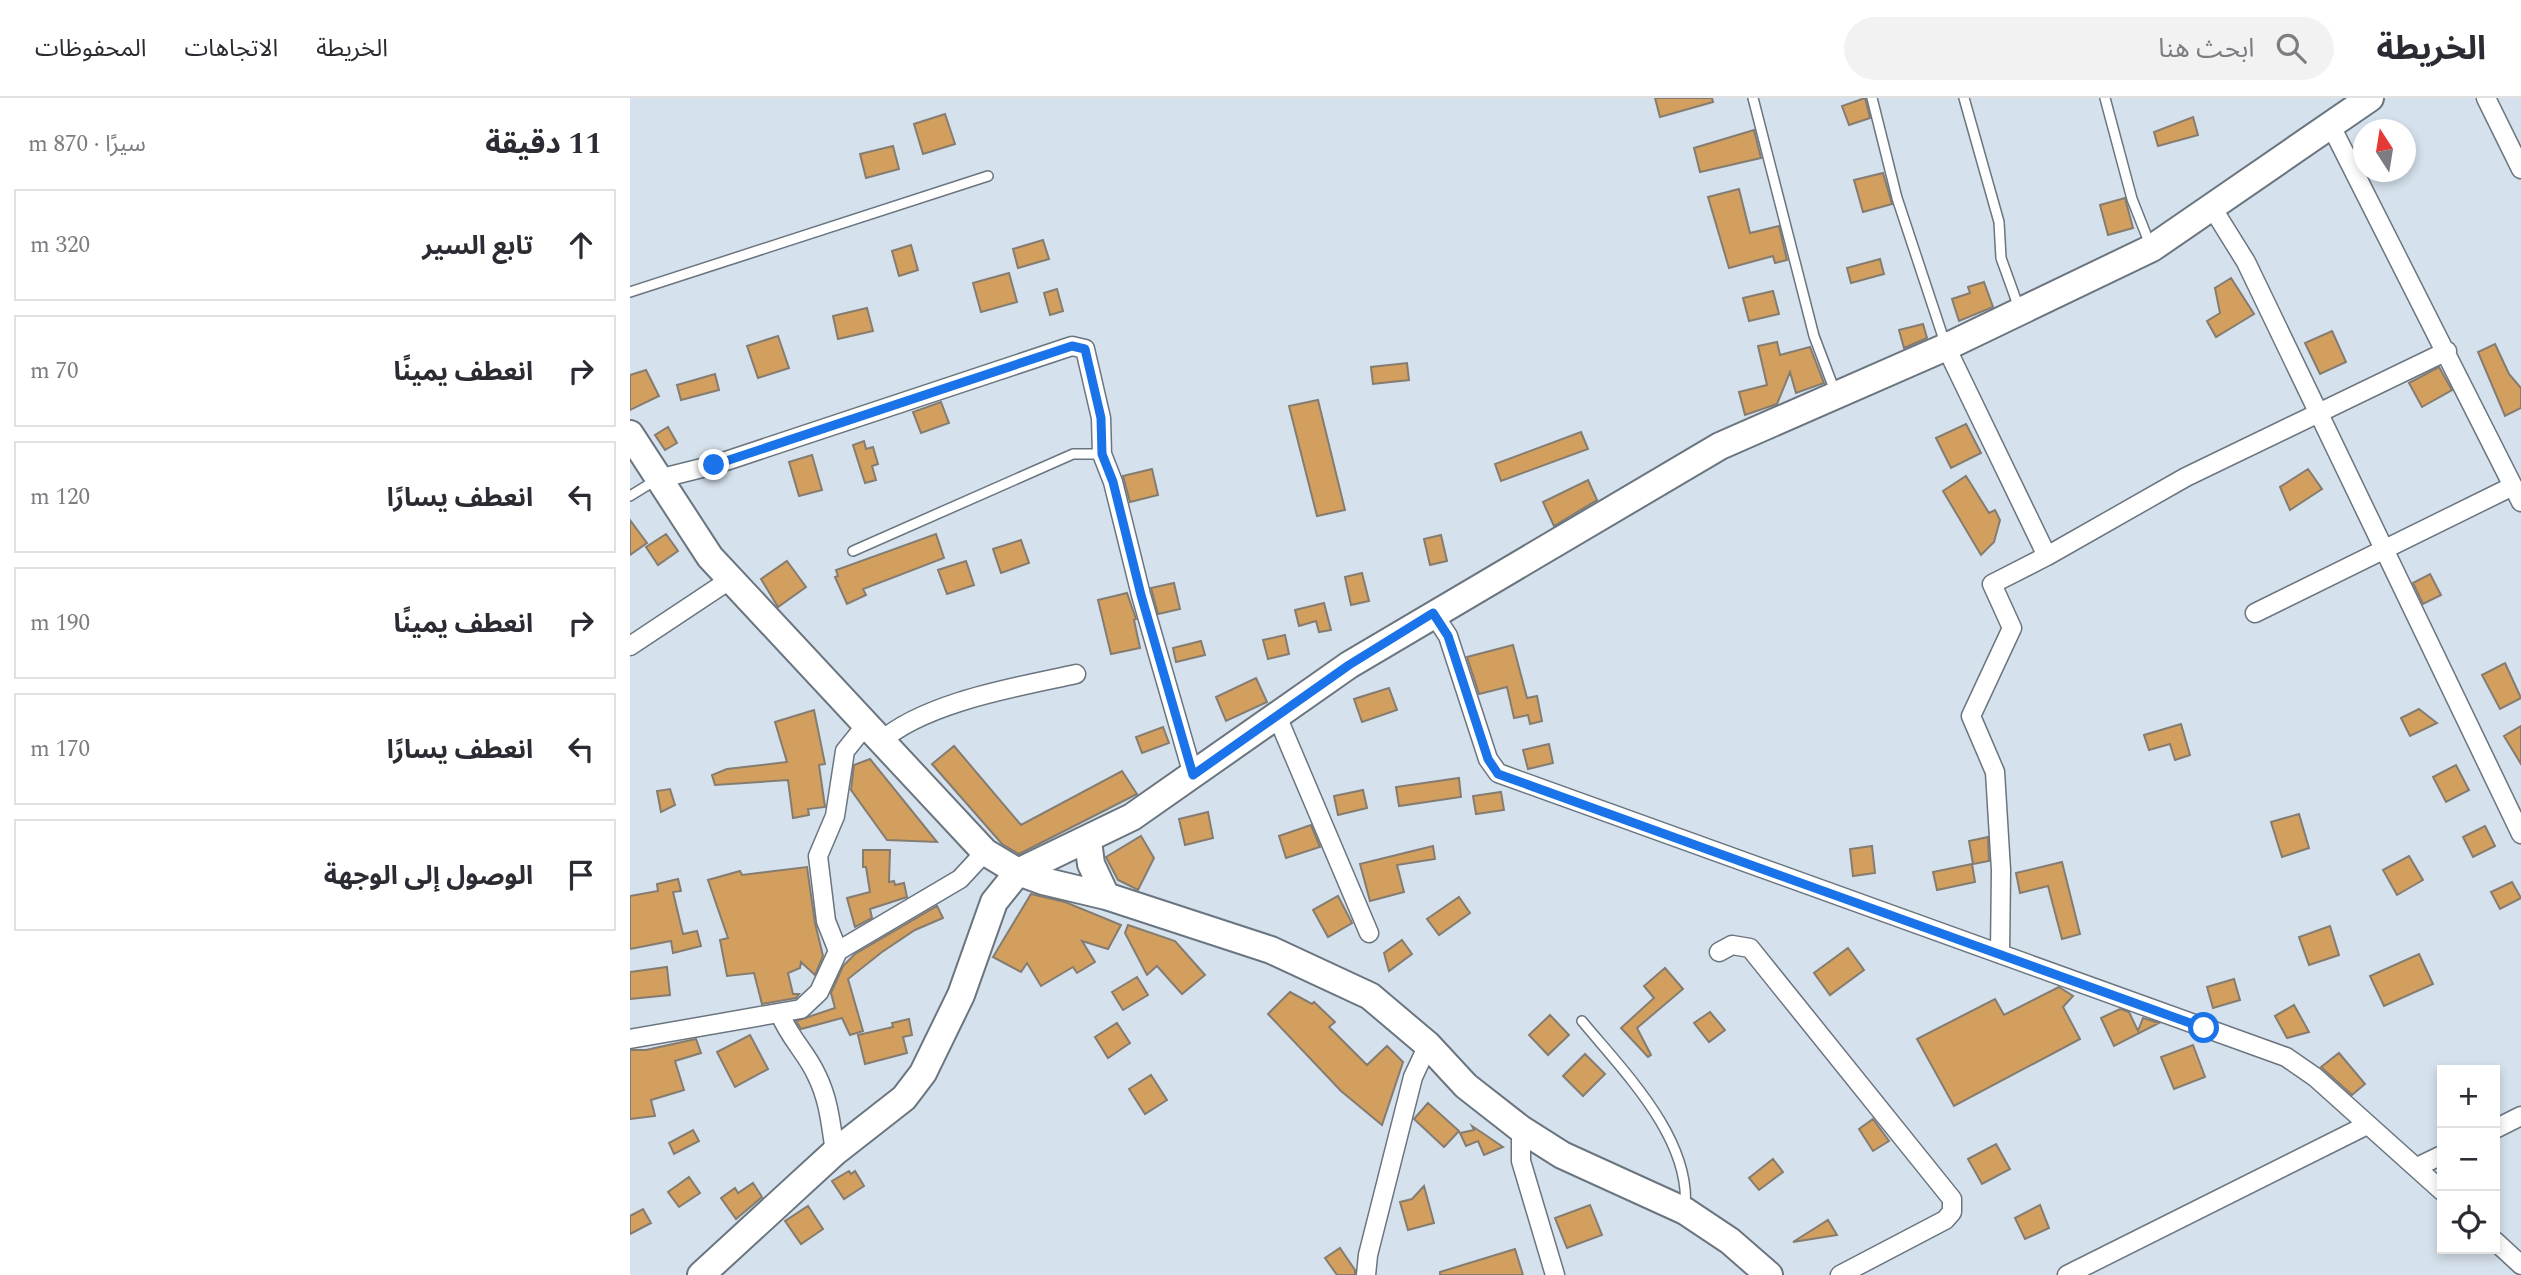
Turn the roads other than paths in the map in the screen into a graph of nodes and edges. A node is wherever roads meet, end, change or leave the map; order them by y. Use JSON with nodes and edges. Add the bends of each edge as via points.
{"nodes":[{"id":1,"x":1753,"y":98,"type":"edge"},
{"id":2,"x":1872,"y":98,"type":"edge"},
{"id":3,"x":1964,"y":98,"type":"edge"},
{"id":4,"x":2105,"y":98,"type":"edge"},
{"id":5,"x":2370,"y":98,"type":"edge"},
{"id":6,"x":2486,"y":98,"type":"edge"},
{"id":7,"x":2330,"y":124,"type":"junction"},
{"id":8,"x":2521,"y":169,"type":"edge"},
{"id":9,"x":988,"y":176,"type":"dead end"},
{"id":10,"x":2213,"y":209,"type":"junction"},
{"id":11,"x":2152,"y":248,"type":"junction"},
{"id":12,"x":630,"y":292,"type":"edge"},
{"id":13,"x":2019,"y":310,"type":"junction"},
{"id":14,"x":1947,"y":347,"type":"junction"},
{"id":15,"x":2447,"y":351,"type":"junction"},
{"id":16,"x":1837,"y":395,"type":"junction"},
{"id":17,"x":2319,"y":415,"type":"junction"},
{"id":18,"x":630,"y":434,"type":"edge"},
{"id":19,"x":1102,"y":454,"type":"junction"},
{"id":20,"x":658,"y":479,"type":"junction"},
{"id":21,"x":2517,"y":494,"type":"edge"},
{"id":22,"x":630,"y":496,"type":"edge"},
{"id":23,"x":2386,"y":550,"type":"junction"},
{"id":24,"x":853,"y":551,"type":"dead end"},
{"id":25,"x":2047,"y":556,"type":"junction"},
{"id":26,"x":731,"y":579,"type":"junction"},
{"id":27,"x":1433,"y":613,"type":"junction"},
{"id":28,"x":2255,"y":613,"type":"dead end"},
{"id":29,"x":630,"y":646,"type":"edge"},
{"id":30,"x":1076,"y":674,"type":"dead end"},
{"id":31,"x":1277,"y":716,"type":"junction"},
{"id":32,"x":873,"y":734,"type":"junction"},
{"id":33,"x":1193,"y":775,"type":"junction"},
{"id":34,"x":2521,"y":834,"type":"edge"},
{"id":35,"x":1088,"y":841,"type":"junction"},
{"id":36,"x":985,"y":852,"type":"junction"},
{"id":37,"x":1017,"y":872,"type":"junction"},
{"id":38,"x":1106,"y":896,"type":"junction"},
{"id":39,"x":1369,"y":933,"type":"dead end"},
{"id":40,"x":838,"y":951,"type":"junction"},
{"id":41,"x":1720,"y":952,"type":"dead end"},
{"id":42,"x":2000,"y":954,"type":"junction"},
{"id":43,"x":780,"y":1014,"type":"junction"},
{"id":44,"x":1582,"y":1021,"type":"dead end"},
{"id":45,"x":630,"y":1039,"type":"edge"},
{"id":46,"x":1428,"y":1045,"type":"junction"},
{"id":47,"x":2521,"y":1116,"type":"edge"},
{"id":48,"x":2367,"y":1125,"type":"junction"},
{"id":49,"x":2497,"y":1128,"type":"edge"},
{"id":50,"x":1521,"y":1129,"type":"junction"},
{"id":51,"x":835,"y":1152,"type":"junction"},
{"id":52,"x":2437,"y":1157,"type":"edge"},
{"id":53,"x":2417,"y":1167,"type":"junction"},
{"id":54,"x":2437,"y":1186,"type":"edge"},
{"id":55,"x":1685,"y":1211,"type":"junction"},
{"id":56,"x":2500,"y":1246,"type":"edge"},
{"id":57,"x":2521,"y":1265,"type":"edge"},
{"id":58,"x":701,"y":1275,"type":"edge"},
{"id":59,"x":1366,"y":1275,"type":"edge"},
{"id":60,"x":1555,"y":1275,"type":"edge"},
{"id":61,"x":1769,"y":1275,"type":"edge"},
{"id":62,"x":1840,"y":1275,"type":"edge"},
{"id":63,"x":2067,"y":1275,"type":"edge"}],
"edges":[{"from":1,"to":16,"type":"lane","via":[[1814,336]]},
{"from":2,"to":14,"type":"lane","via":[[1898,198]]},
{"from":3,"to":13,"type":"lane","via":[[1999,222],[2001,258]]},
{"from":4,"to":11,"type":"lane","via":[[2132,199]]},
{"from":5,"to":7,"type":"street"},
{"from":6,"to":8,"type":"street"},
{"from":7,"to":10,"type":"street"},
{"from":7,"to":15,"type":"street"},
{"from":9,"to":12,"type":"lane"},
{"from":10,"to":11,"type":"street"},
{"from":10,"to":17,"type":"street","via":[[2246,262]]},
{"from":11,"to":13,"type":"street"},
{"from":13,"to":14,"type":"street"},
{"from":14,"to":16,"type":"street"},
{"from":14,"to":25,"type":"street"},
{"from":15,"to":17,"type":"street"},
{"from":15,"to":21,"type":"street"},
{"from":16,"to":27,"type":"street","via":[[1720,446]]},
{"from":17,"to":23,"type":"street"},
{"from":17,"to":25,"type":"street","via":[[2186,477]]},
{"from":18,"to":20,"type":"street"},
{"from":19,"to":20,"type":"street","via":[[1101,418],[1085,349],[1072,346],[714,465]]},
{"from":19,"to":24,"type":"lane","via":[[1073,454]]},
{"from":19,"to":33,"type":"street"},
{"from":20,"to":22,"type":"lane"},
{"from":20,"to":26,"type":"street","via":[[710,557]]},
{"from":21,"to":23,"type":"street"},
{"from":23,"to":28,"type":"street"},
{"from":23,"to":34,"type":"street"},
{"from":25,"to":42,"type":"street","via":[[1992,583],[2012,628],[1971,716],[1995,772]]},
{"from":26,"to":29,"type":"street"},
{"from":26,"to":32,"type":"street"},
{"from":27,"to":31,"type":"street"},
{"from":27,"to":42,"type":"street","via":[[1448,636],[1488,759],[1498,774]]},
{"from":30,"to":32,"type":"street","via":[[1004,689]]},
{"from":31,"to":33,"type":"street"},
{"from":31,"to":39,"type":"street"},
{"from":32,"to":36,"type":"street"},
{"from":32,"to":40,"type":"street","via":[[845,751],[835,816],[818,856],[826,921]]},
{"from":33,"to":35,"type":"street"},
{"from":35,"to":37,"type":"street"},
{"from":35,"to":38,"type":"street","via":[[1091,864]]},
{"from":36,"to":37,"type":"street"},
{"from":36,"to":40,"type":"street","via":[[960,879]]},
{"from":37,"to":38,"type":"street"},
{"from":37,"to":51,"type":"street","via":[[994,902],[961,995],[923,1073],[904,1098]]},
{"from":38,"to":46,"type":"street","via":[[1271,950],[1326,974],[1370,996]]},
{"from":40,"to":43,"type":"street","via":[[819,992],[800,1009]]},
{"from":41,"to":62,"type":"street","via":[[1732,945],[1750,948],[1952,1199],[1952,1212],[1945,1220]]},
{"from":42,"to":48,"type":"street","via":[[2286,1057]]},
{"from":43,"to":45,"type":"street"},
{"from":43,"to":51,"type":"street","via":[[827,1099]]},
{"from":44,"to":55,"type":"lane","via":[[1656,1110],[1687,1186]]},
{"from":46,"to":50,"type":"street","via":[[1466,1086]]},
{"from":46,"to":59,"type":"street","via":[[1413,1077]]},
{"from":47,"to":49,"type":"street"},
{"from":48,"to":53,"type":"street"},
{"from":48,"to":63,"type":"street"},
{"from":50,"to":55,"type":"street","via":[[1562,1155]]},
{"from":50,"to":60,"type":"street","via":[[1521,1161]]},
{"from":51,"to":58,"type":"street"},
{"from":52,"to":53,"type":"street"},
{"from":53,"to":54,"type":"street"},
{"from":55,"to":61,"type":"street"},
{"from":56,"to":57,"type":"street"}]}
